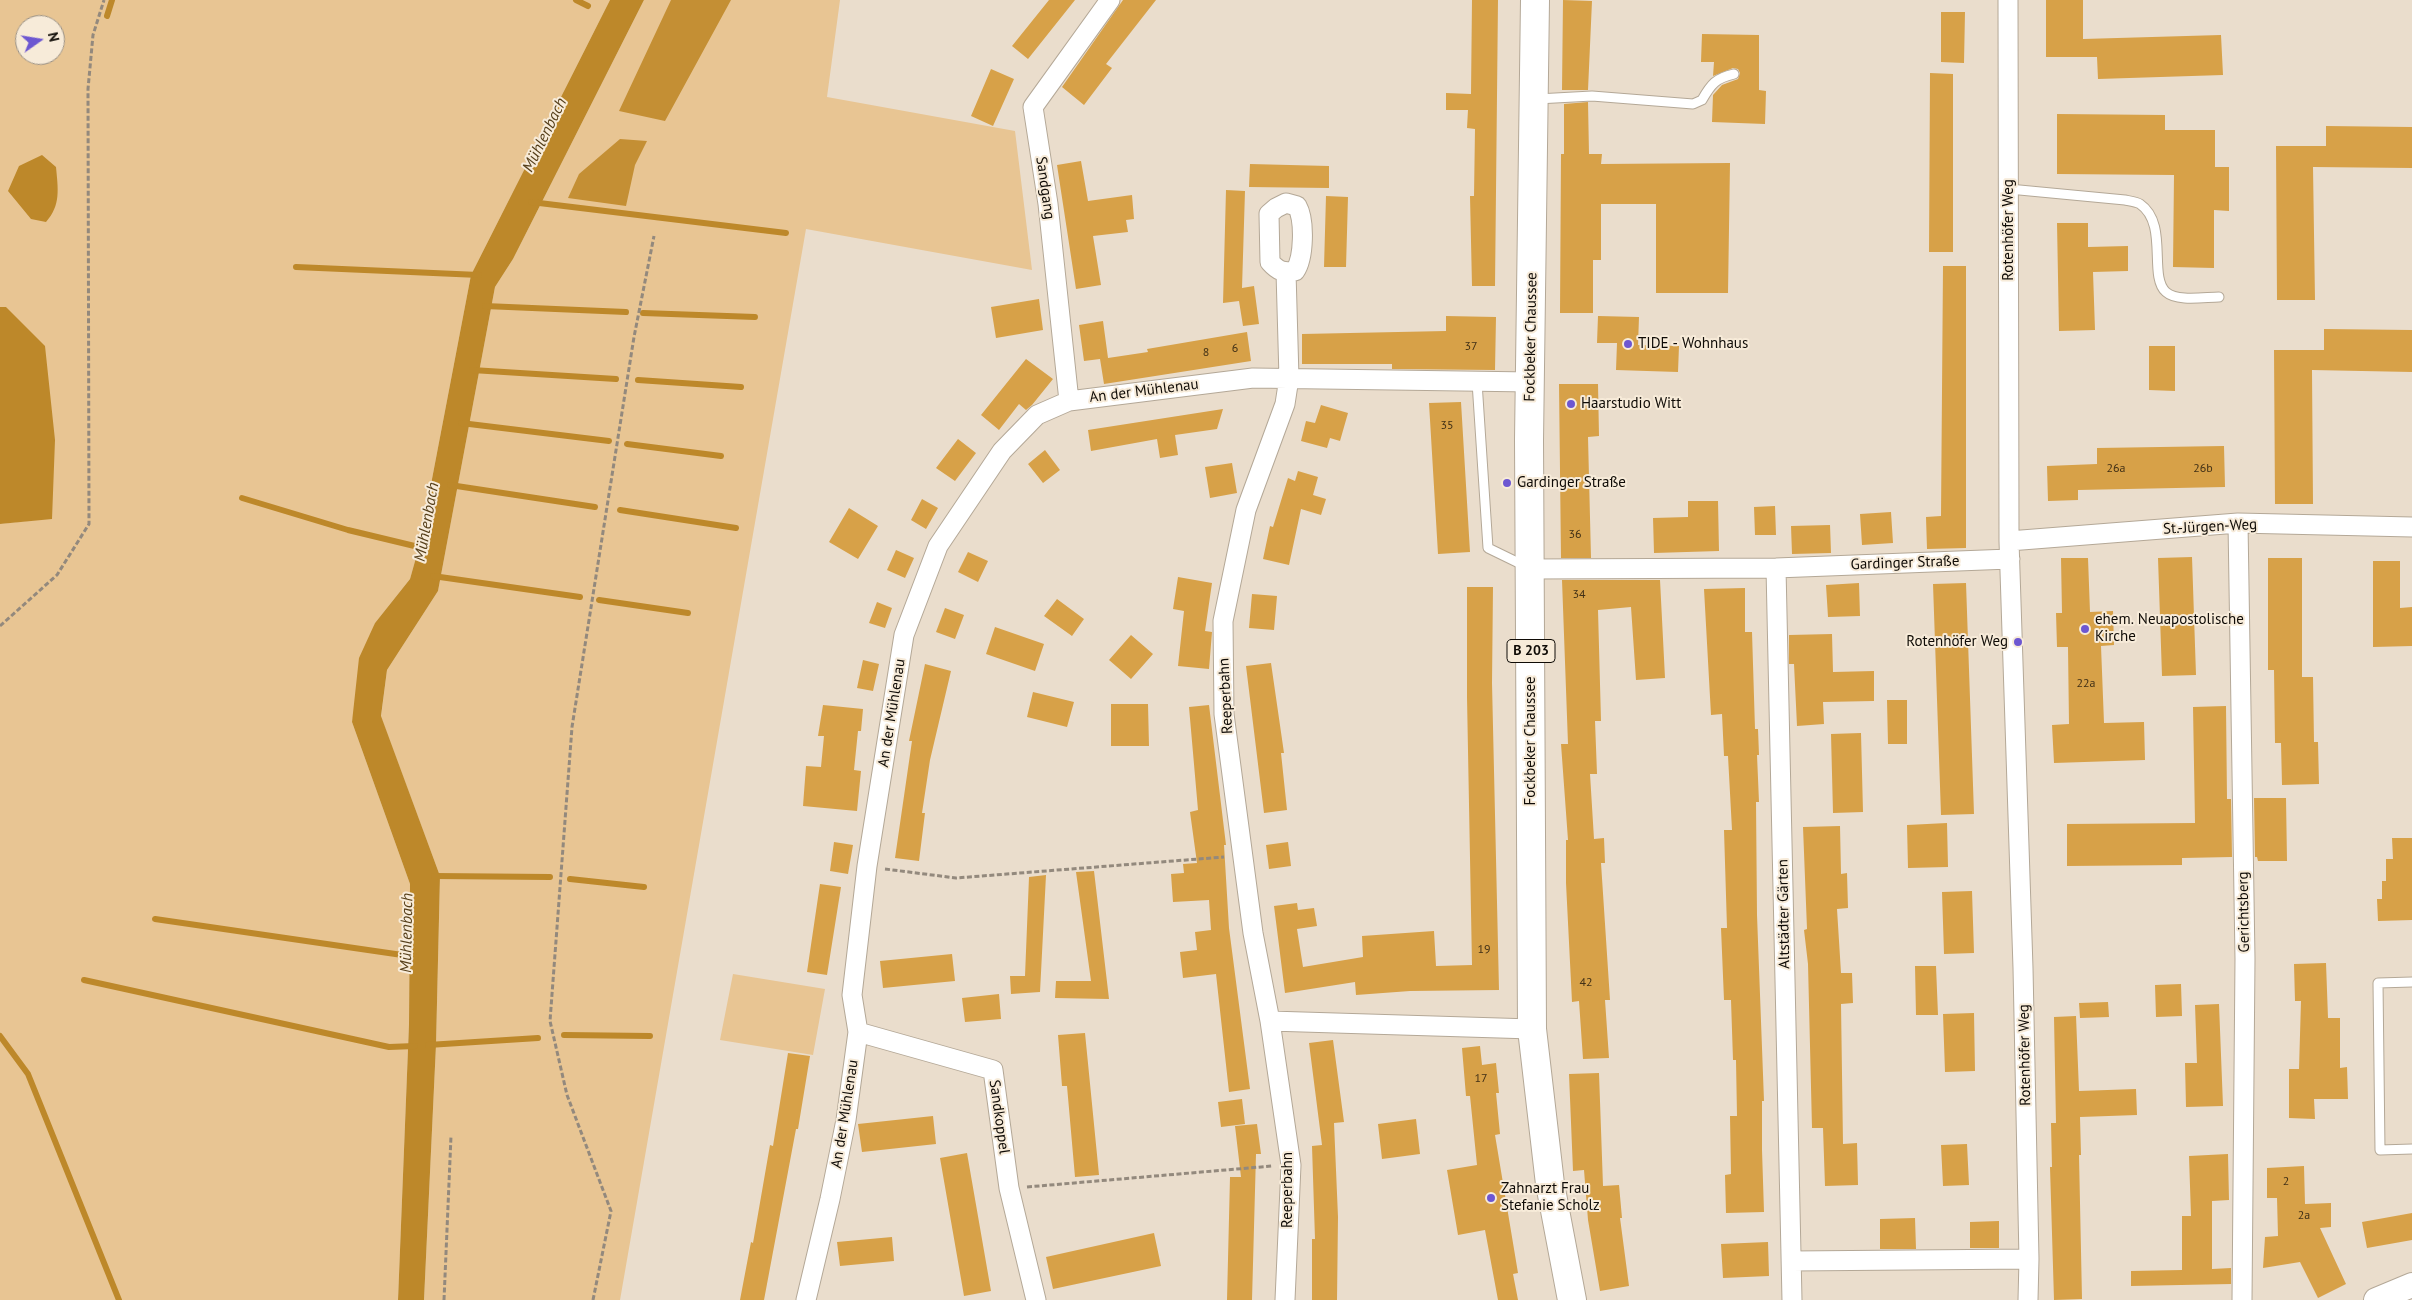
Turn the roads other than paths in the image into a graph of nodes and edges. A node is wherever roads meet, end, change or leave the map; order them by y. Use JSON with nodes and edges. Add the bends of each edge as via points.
{"nodes":[{"id":1,"x":1110,"y":0,"type":"edge"},
{"id":2,"x":1535,"y":0,"type":"edge"},
{"id":3,"x":2008,"y":0,"type":"edge"},
{"id":4,"x":1734,"y":74,"type":"dead end"},
{"id":5,"x":1534,"y":99,"type":"junction"},
{"id":6,"x":2009,"y":190,"type":"junction"},
{"id":7,"x":1286,"y":272,"type":"dead end"},
{"id":8,"x":2219,"y":297,"type":"dead end"},
{"id":9,"x":1289,"y":378,"type":"junction"},
{"id":10,"x":1477,"y":382,"type":"junction"},
{"id":11,"x":1531,"y":382,"type":"junction"},
{"id":12,"x":1069,"y":401,"type":"junction"},
{"id":13,"x":2238,"y":523,"type":"junction"},
{"id":14,"x":2412,"y":527,"type":"edge"},
{"id":15,"x":2010,"y":550,"type":"junction"},
{"id":16,"x":1776,"y":568,"type":"junction"},
{"id":17,"x":1531,"y":569,"type":"junction"},
{"id":18,"x":2412,"y":982,"type":"edge"},
{"id":19,"x":1270,"y":1021,"type":"junction"},
{"id":20,"x":1532,"y":1029,"type":"junction"},
{"id":21,"x":858,"y":1032,"type":"junction"},
{"id":22,"x":2412,"y":1149,"type":"edge"},
{"id":23,"x":2029,"y":1259,"type":"junction"},
{"id":24,"x":1792,"y":1261,"type":"junction"},
{"id":25,"x":2412,"y":1285,"type":"edge"},
{"id":26,"x":806,"y":1300,"type":"edge"},
{"id":27,"x":1036,"y":1300,"type":"edge"},
{"id":28,"x":1285,"y":1300,"type":"edge"},
{"id":29,"x":1572,"y":1300,"type":"edge"},
{"id":30,"x":1792,"y":1300,"type":"edge"},
{"id":31,"x":2028,"y":1300,"type":"edge"},
{"id":32,"x":2242,"y":1300,"type":"edge"},
{"id":33,"x":2376,"y":1300,"type":"edge"}],
"edges":[{"from":1,"to":12,"type":"street","name":"Sandgang","via":[[1033,107],[1048,204]]},
{"from":2,"to":5,"type":"main road","name":"Fockbeker Chaussee","number":"B 203"},
{"from":3,"to":6,"type":"street","name":"Rotenhöfer Weg"},
{"from":4,"to":5,"type":"lane","via":[[1711,84],[1702,100],[1693,104],[1592,96]]},
{"from":5,"to":11,"type":"main road","name":"Fockbeker Chaussee","number":"B 203"},
{"from":6,"to":8,"type":"lane","via":[[2141,204],[2157,235],[2160,285],[2166,293],[2179,297]]},
{"from":6,"to":15,"type":"street","name":"Rotenhöfer Weg"},
{"from":7,"to":9,"type":"street"},
{"from":9,"to":10,"type":"street","name":"An der Mühlenau"},
{"from":9,"to":12,"type":"street","name":"An der Mühlenau","via":[[1253,378]]},
{"from":9,"to":19,"type":"street","name":"Reeperbahn","via":[[1285,404],[1246,510],[1223,621],[1224,714],[1253,933]]},
{"from":10,"to":11,"type":"street","name":"An der Mühlenau"},
{"from":10,"to":17,"type":"lane","via":[[1488,548]]},
{"from":11,"to":17,"type":"main road","name":"Fockbeker Chaussee","number":"B 203"},
{"from":12,"to":21,"type":"street","name":"An der Mühlenau","via":[[1037,415],[1002,451],[938,546],[904,635],[866,866],[852,995]]},
{"from":13,"to":14,"type":"street","name":"St.-Jürgen-Weg"},
{"from":13,"to":15,"type":"street","name":"St.-Jürgen-Weg"},
{"from":13,"to":32,"type":"street","name":"Gerichtsberg","via":[[2245,959]]},
{"from":15,"to":16,"type":"street","name":"Gardinger Straße"},
{"from":15,"to":23,"type":"street","name":"Rotenhöfer Weg"},
{"from":16,"to":17,"type":"street","name":"Gardinger Straße"},
{"from":16,"to":24,"type":"street","name":"Altstädter Gärten"},
{"from":17,"to":20,"type":"main road","name":"Fockbeker Chaussee","number":"B 203"},
{"from":18,"to":22,"type":"lane","via":[[2378,983],[2380,1150]]},
{"from":19,"to":20,"type":"street"},
{"from":19,"to":28,"type":"street","name":"Reeperbahn","via":[[1291,1164]]},
{"from":20,"to":29,"type":"main road","name":"Fockbeker Chaussee","number":"B 203","via":[[1550,1184]]},
{"from":21,"to":26,"type":"street","name":"An der Mühlenau","via":[[846,1120]]},
{"from":21,"to":27,"type":"street","name":"Sandkoppel","via":[[993,1070],[1009,1188]]},
{"from":23,"to":24,"type":"street"},
{"from":23,"to":31,"type":"street","name":"Rotenhöfer Weg"},
{"from":24,"to":30,"type":"street","name":"Altstädter Gärten"},
{"from":25,"to":33,"type":"street"}]}
